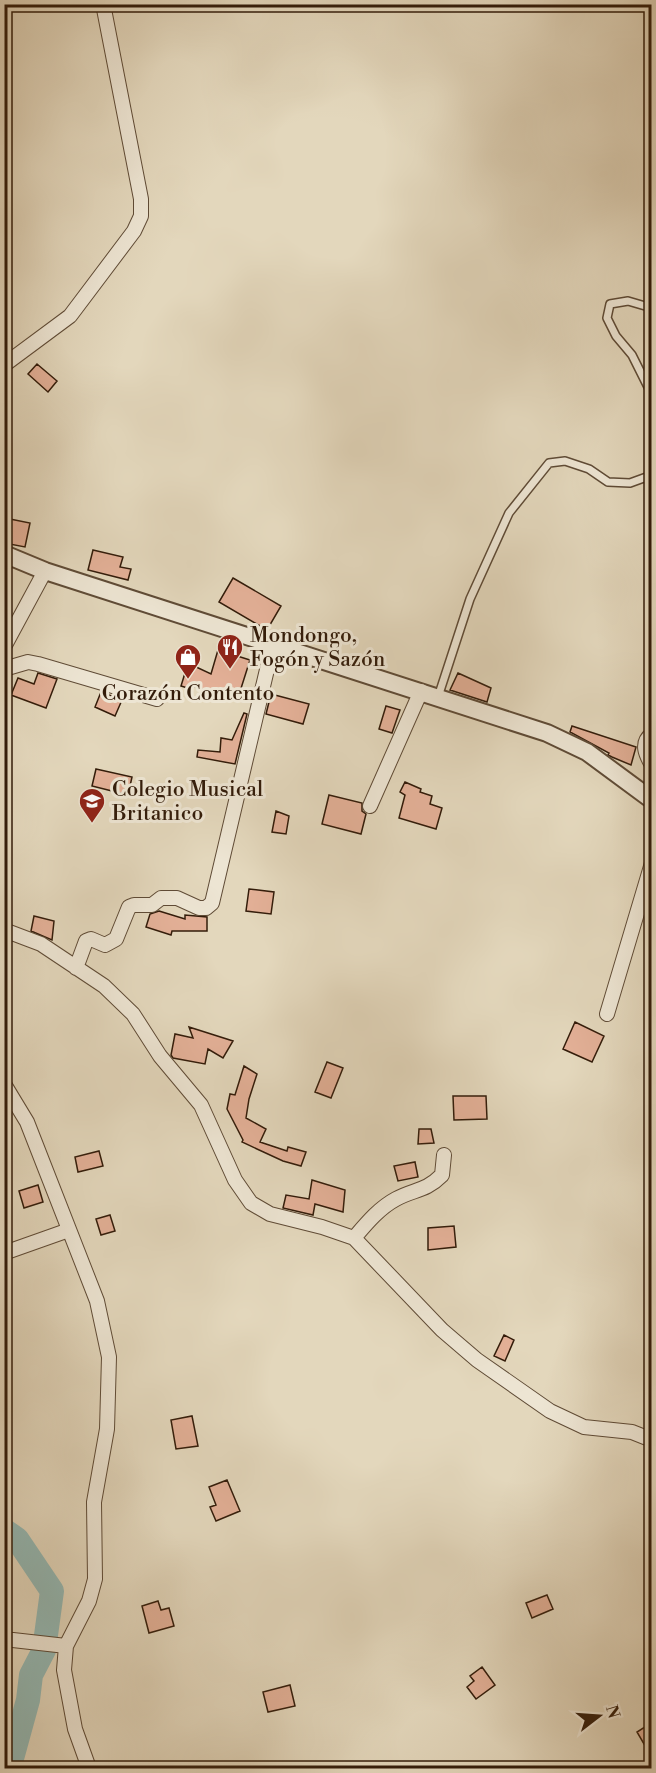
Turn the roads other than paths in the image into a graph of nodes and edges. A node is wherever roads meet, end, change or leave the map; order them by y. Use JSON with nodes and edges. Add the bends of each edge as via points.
{"nodes":[{"id":1,"x":103,"y":4,"type":"edge"},
{"id":2,"x":651,"y":308,"type":"edge"},
{"id":3,"x":4,"y":364,"type":"edge"},
{"id":4,"x":651,"y":395,"type":"edge"},
{"id":5,"x":651,"y":475,"type":"edge"},
{"id":6,"x":4,"y":554,"type":"edge"},
{"id":7,"x":45,"y":571,"type":"junction"},
{"id":8,"x":273,"y":644,"type":"junction"},
{"id":9,"x":4,"y":647,"type":"edge"},
{"id":10,"x":4,"y":669,"type":"edge"},
{"id":11,"x":421,"y":691,"type":"junction"},
{"id":12,"x":438,"y":697,"type":"junction"},
{"id":13,"x":157,"y":699,"type":"dead end"},
{"id":14,"x":651,"y":734,"type":"edge"},
{"id":15,"x":651,"y":765,"type":"edge"},
{"id":16,"x":651,"y":800,"type":"edge"},
{"id":17,"x":370,"y":806,"type":"dead end"},
{"id":18,"x":651,"y":863,"type":"edge"},
{"id":19,"x":4,"y":930,"type":"edge"},
{"id":20,"x":76,"y":968,"type":"junction"},
{"id":21,"x":607,"y":1014,"type":"dead end"},
{"id":22,"x":4,"y":1084,"type":"edge"},
{"id":23,"x":444,"y":1155,"type":"dead end"},
{"id":24,"x":69,"y":1230,"type":"junction"},
{"id":25,"x":354,"y":1238,"type":"junction"},
{"id":26,"x":4,"y":1253,"type":"edge"},
{"id":27,"x":651,"y":1440,"type":"edge"},
{"id":28,"x":4,"y":1639,"type":"edge"},
{"id":29,"x":60,"y":1646,"type":"junction"},
{"id":30,"x":89,"y":1768,"type":"edge"}],
"edges":[{"from":1,"to":3,"type":"street","via":[[141,216],[70,316]]},
{"from":2,"to":4,"type":"lane","via":[[628,301],[610,304],[607,318],[632,355]]},
{"from":5,"to":12,"type":"lane","via":[[630,483],[608,482],[589,469],[565,461],[549,463],[504,524],[470,599]]},
{"from":6,"to":7,"type":"street"},
{"from":7,"to":8,"type":"street"},
{"from":7,"to":9,"type":"street"},
{"from":8,"to":11,"type":"street"},
{"from":8,"to":20,"type":"street","via":[[212,903],[199,908],[177,898],[161,898],[152,905],[129,907],[116,939],[105,945],[86,941]]},
{"from":10,"to":13,"type":"street","via":[[38,663]]},
{"from":11,"to":12,"type":"street"},
{"from":11,"to":17,"type":"street"},
{"from":12,"to":16,"type":"street","via":[[548,733],[587,752]]},
{"from":14,"to":15,"type":"street","via":[[645,746]]},
{"from":18,"to":21,"type":"street"},
{"from":19,"to":20,"type":"street","via":[[41,944]]},
{"from":20,"to":25,"type":"street","via":[[104,986],[133,1014],[160,1056],[201,1106],[235,1180],[251,1203],[270,1214]]},
{"from":22,"to":24,"type":"street","via":[[27,1122]]},
{"from":23,"to":25,"type":"street","via":[[442,1176],[432,1185],[395,1199]]},
{"from":24,"to":26,"type":"street"},
{"from":24,"to":29,"type":"street","via":[[97,1301],[109,1358],[107,1430],[94,1502],[95,1579],[89,1601]]},
{"from":25,"to":27,"type":"street","via":[[442,1330],[550,1411],[584,1427],[632,1432]]},
{"from":28,"to":29,"type":"street"},
{"from":29,"to":30,"type":"street","via":[[75,1729]]}]}
